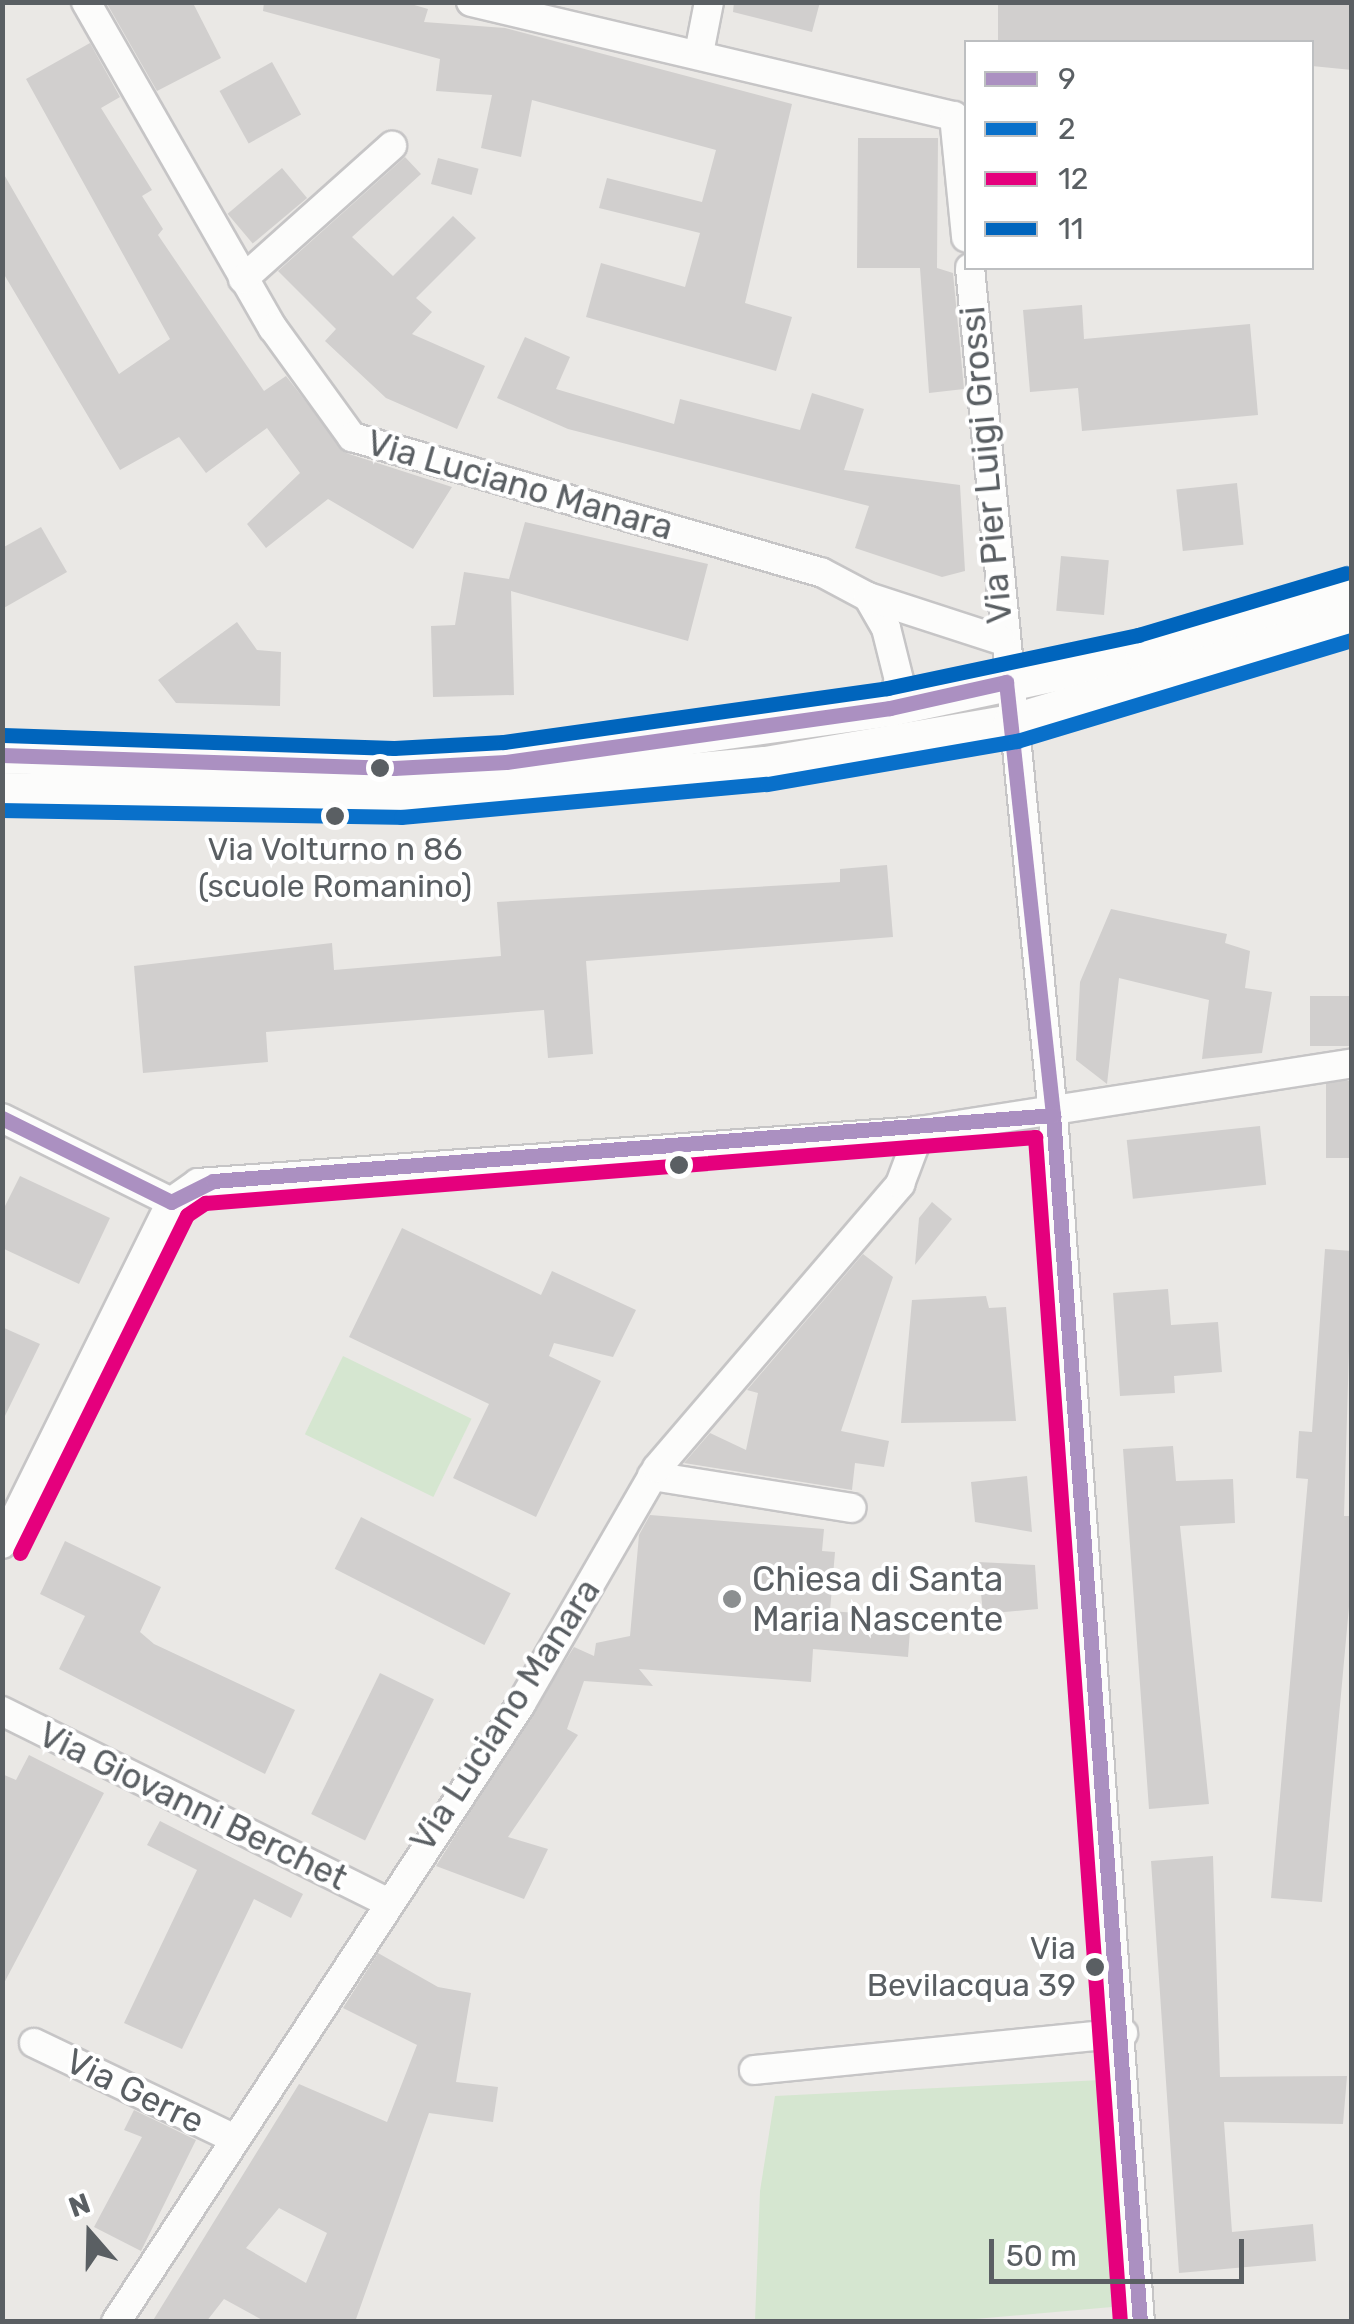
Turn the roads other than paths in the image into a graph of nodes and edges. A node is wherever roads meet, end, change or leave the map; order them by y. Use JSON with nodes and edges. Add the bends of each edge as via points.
{"nodes":[{"id":1,"x":86,"y":2,"type":"edge"},
{"id":2,"x":472,"y":2,"type":"edge"},
{"id":3,"x":709,"y":2,"type":"edge"},
{"id":4,"x":698,"y":53,"type":"junction"},
{"id":5,"x":392,"y":146,"type":"dead end"},
{"id":6,"x":964,"y":217,"type":"edge"},
{"id":7,"x":970,"y":270,"type":"edge"},
{"id":8,"x":243,"y":279,"type":"junction"},
{"id":9,"x":1352,"y":592,"type":"edge"},
{"id":10,"x":868,"y":597,"type":"junction"},
{"id":11,"x":1352,"y":619,"type":"edge"},
{"id":12,"x":1000,"y":640,"type":"junction"},
{"id":13,"x":1006,"y":682,"type":"junction"},
{"id":14,"x":890,"y":708,"type":"junction"},
{"id":15,"x":1011,"y":722,"type":"junction"},
{"id":16,"x":2,"y":755,"type":"edge"},
{"id":17,"x":2,"y":790,"type":"edge"},
{"id":18,"x":1352,"y":1063,"type":"edge"},
{"id":19,"x":1053,"y":1115,"type":"junction"},
{"id":20,"x":2,"y":1118,"type":"edge"},
{"id":21,"x":920,"y":1132,"type":"junction"},
{"id":22,"x":171,"y":1202,"type":"junction"},
{"id":23,"x":652,"y":1476,"type":"junction"},
{"id":24,"x":851,"y":1508,"type":"dead end"},
{"id":25,"x":2,"y":1544,"type":"edge"},
{"id":26,"x":2,"y":1712,"type":"edge"},
{"id":27,"x":384,"y":1901,"type":"junction"},
{"id":28,"x":1123,"y":2033,"type":"junction"},
{"id":29,"x":34,"y":2043,"type":"dead end"},
{"id":30,"x":754,"y":2070,"type":"dead end"},
{"id":31,"x":235,"y":2138,"type":"junction"},
{"id":32,"x":116,"y":2322,"type":"edge"},
{"id":33,"x":1140,"y":2322,"type":"edge"}],
"edges":[{"from":1,"to":8,"type":"street","name":"Via Luciano Manara"},
{"from":2,"to":4,"type":"street"},
{"from":3,"to":4,"type":"street"},
{"from":4,"to":6,"type":"street","via":[[954,116]]},
{"from":5,"to":8,"type":"street"},
{"from":7,"to":12,"type":"street","name":"Via Pier Luigi Grossi"},
{"from":8,"to":10,"type":"street","name":"Via Luciano Manara","via":[[352,438],[822,572]]},
{"from":9,"to":13,"type":"street","via":[[1143,654]]},
{"from":10,"to":12,"type":"street","name":"Via Luciano Manara"},
{"from":10,"to":14,"type":"street","via":[[899,680]]},
{"from":11,"to":15,"type":"street"},
{"from":12,"to":13,"type":"street","name":"Via Pier Luigi Grossi"},
{"from":13,"to":14,"type":"street"},
{"from":13,"to":15,"type":"street","name":"Via Pier Luigi Grossi"},
{"from":14,"to":16,"type":"street","via":[[506,762],[394,768]]},
{"from":15,"to":17,"type":"street","via":[[765,764],[506,793],[286,799]]},
{"from":15,"to":19,"type":"street","name":"Via Pier Luigi Grossi"},
{"from":18,"to":19,"type":"street"},
{"from":19,"to":21,"type":"street"},
{"from":19,"to":28,"type":"street","name":"Via Pier Luigi Grossi"},
{"from":20,"to":22,"type":"street"},
{"from":21,"to":22,"type":"street","via":[[213,1181]]},
{"from":21,"to":23,"type":"street","name":"Via Luciano Manara","via":[[900,1184]]},
{"from":22,"to":25,"type":"street"},
{"from":23,"to":24,"type":"street"},
{"from":23,"to":27,"type":"street","name":"Via Luciano Manara","via":[[521,1704]]},
{"from":26,"to":27,"type":"street","name":"Via Giovanni Berchet"},
{"from":27,"to":31,"type":"street","name":"Via Luciano Manara"},
{"from":28,"to":30,"type":"street"},
{"from":28,"to":33,"type":"street","name":"Via Pier Luigi Grossi"},
{"from":29,"to":31,"type":"street","name":"Via Gerre"},
{"from":31,"to":32,"type":"street","name":"Via Luciano Manara"}]}
